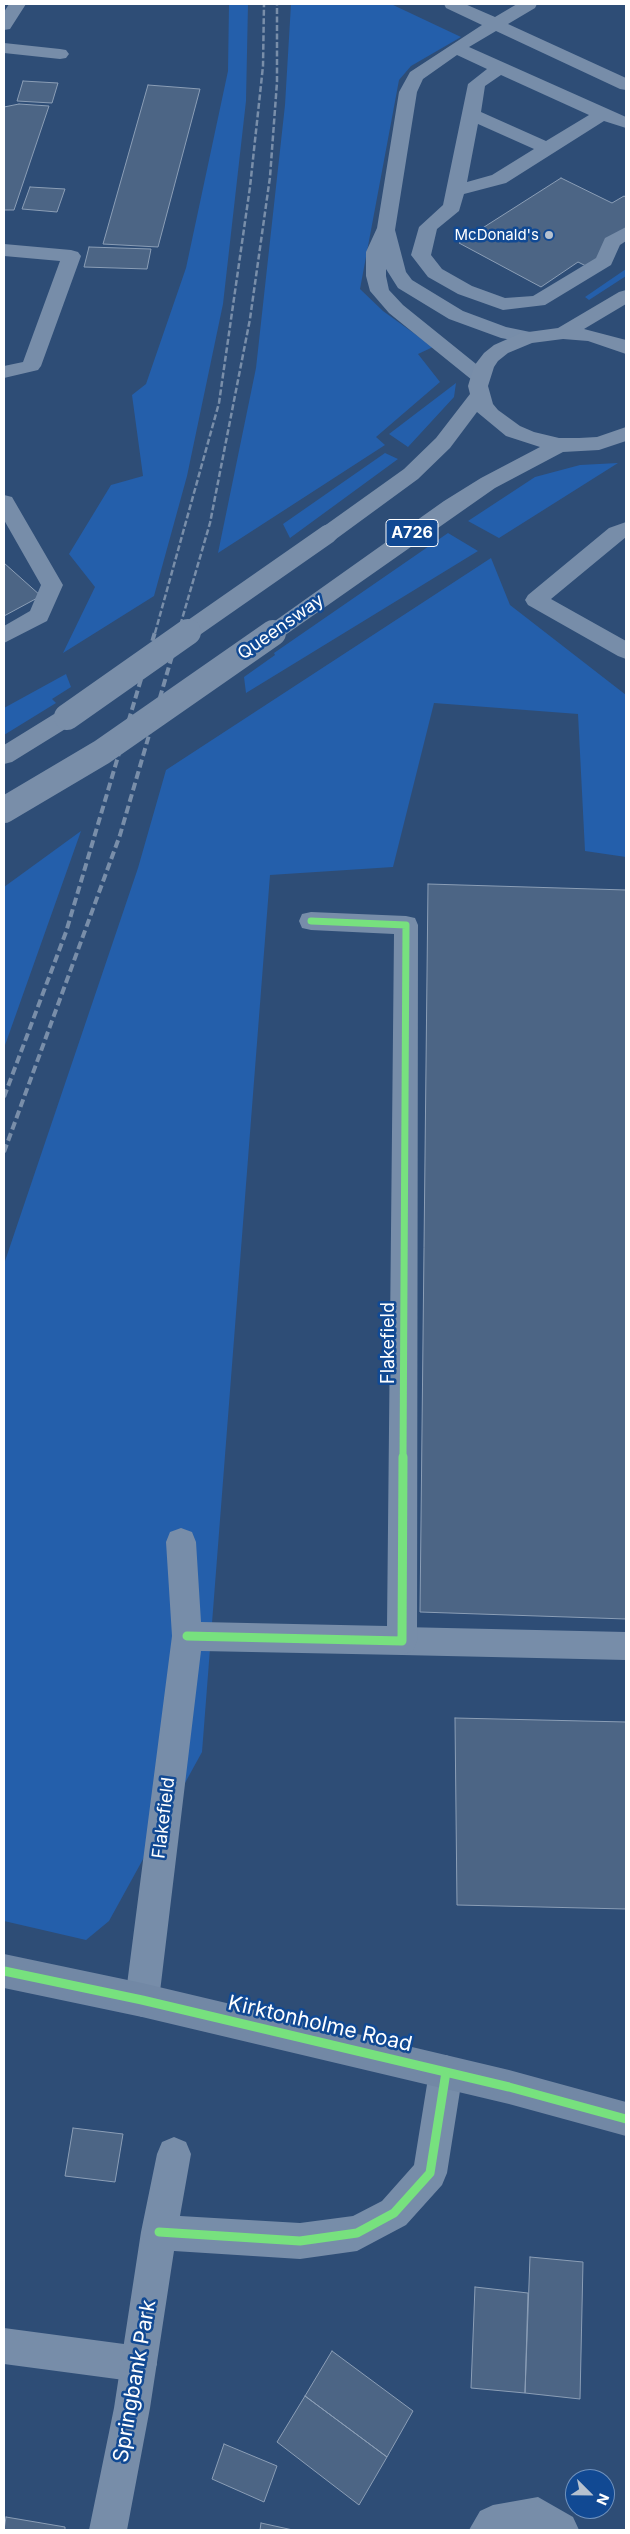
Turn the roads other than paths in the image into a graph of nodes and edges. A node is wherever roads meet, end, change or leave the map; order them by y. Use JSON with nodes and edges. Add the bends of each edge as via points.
{"nodes":[{"id":1,"x":17,"y":4,"type":"edge"},
{"id":2,"x":452,"y":4,"type":"edge"},
{"id":3,"x":529,"y":4,"type":"edge"},
{"id":4,"x":495,"y":24,"type":"junction"},
{"id":5,"x":4,"y":25,"type":"edge"},
{"id":6,"x":4,"y":48,"type":"edge"},
{"id":7,"x":456,"y":48,"type":"junction"},
{"id":8,"x":60,"y":54,"type":"dead end"},
{"id":9,"x":499,"y":68,"type":"junction"},
{"id":10,"x":626,"y":85,"type":"edge"},
{"id":11,"x":471,"y":114,"type":"junction"},
{"id":12,"x":602,"y":114,"type":"junction"},
{"id":13,"x":626,"y":123,"type":"edge"},
{"id":14,"x":549,"y":149,"type":"junction"},
{"id":15,"x":456,"y":190,"type":"junction"},
{"id":16,"x":386,"y":228,"type":"junction"},
{"id":17,"x":626,"y":233,"type":"edge"},
{"id":18,"x":4,"y":250,"type":"edge"},
{"id":19,"x":626,"y":296,"type":"edge"},
{"id":20,"x":563,"y":333,"type":"junction"},
{"id":21,"x":528,"y":337,"type":"junction"},
{"id":22,"x":626,"y":348,"type":"edge"},
{"id":23,"x":4,"y":372,"type":"edge"},
{"id":24,"x":479,"y":386,"type":"junction"},
{"id":25,"x":623,"y":438,"type":"edge"},
{"id":26,"x":558,"y":444,"type":"junction"},
{"id":27,"x":4,"y":502,"type":"edge"},
{"id":28,"x":626,"y":528,"type":"edge"},
{"id":29,"x":4,"y":635,"type":"edge"},
{"id":30,"x":626,"y":651,"type":"edge"},
{"id":31,"x":4,"y":756,"type":"edge"},
{"id":32,"x":4,"y":810,"type":"edge"},
{"id":33,"x":310,"y":920,"type":"dead end"},
{"id":34,"x":181,"y":1542,"type":"dead end"},
{"id":35,"x":187,"y":1636,"type":"junction"},
{"id":36,"x":402,"y":1641,"type":"junction"},
{"id":37,"x":626,"y":1646,"type":"edge"},
{"id":38,"x":4,"y":1971,"type":"edge"},
{"id":39,"x":142,"y":2000,"type":"junction"},
{"id":40,"x":446,"y":2072,"type":"junction"},
{"id":41,"x":626,"y":2119,"type":"edge"},
{"id":42,"x":174,"y":2154,"type":"dead end"},
{"id":43,"x":159,"y":2232,"type":"junction"},
{"id":44,"x":4,"y":2346,"type":"edge"},
{"id":45,"x":139,"y":2364,"type":"junction"},
{"id":46,"x":108,"y":2530,"type":"edge"},
{"id":47,"x":488,"y":2530,"type":"edge"},
{"id":48,"x":560,"y":2530,"type":"edge"}],
"edges":[{"from":1,"to":5,"type":"street"},
{"from":2,"to":4,"type":"street"},
{"from":3,"to":4,"type":"street"},
{"from":4,"to":7,"type":"street"},
{"from":4,"to":10,"type":"street"},
{"from":6,"to":8,"type":"street"},
{"from":7,"to":9,"type":"street"},
{"from":7,"to":16,"type":"street","via":[[416,76],[408,92]]},
{"from":9,"to":11,"type":"street","via":[[476,84]]},
{"from":9,"to":12,"type":"street"},
{"from":11,"to":14,"type":"street"},
{"from":11,"to":15,"type":"street"},
{"from":12,"to":13,"type":"street"},
{"from":12,"to":14,"type":"street"},
{"from":14,"to":15,"type":"street","via":[[498,179]]},
{"from":15,"to":17,"type":"street","via":[[452,207],[428,227],[421,255],[436,273],[466,290],[502,304],[538,301],[604,261],[612,242]]},
{"from":16,"to":21,"type":"street","via":[[396,272],[405,284],[456,316],[501,332]]},
{"from":16,"to":24,"type":"street","via":[[376,252],[380,291]]},
{"from":18,"to":23,"type":"street","via":[[71,256],[31,366]]},
{"from":19,"to":20,"type":"highway","number":"A726"},
{"from":20,"to":21,"type":"highway","number":"A726"},
{"from":20,"to":22,"type":"highway","number":"A726","via":[[588,335]]},
{"from":21,"to":24,"type":"highway","number":"A726","via":[[501,349],[484,366]]},
{"from":24,"to":26,"type":"highway","via":[[491,415],[513,431],[542,442]]},
{"from":24,"to":31,"type":"highway","number":"A726","bridge":true,"via":[[443,443],[411,474],[68,717]]},
{"from":25,"to":26,"type":"highway","via":[[579,446]]},
{"from":26,"to":32,"type":"highway","name":"Queensway","number":"A726","bridge":true,"via":[[459,502],[102,752]]},
{"from":27,"to":29,"type":"street","via":[[52,585],[39,616]]},
{"from":28,"to":30,"type":"street","via":[[536,600]]},
{"from":33,"to":36,"type":"street","name":"Flakefield","via":[[406,924]]},
{"from":34,"to":35,"type":"street","name":"Flakefield"},
{"from":35,"to":36,"type":"street"},
{"from":35,"to":39,"type":"street","name":"Flakefield"},
{"from":36,"to":37,"type":"street"},
{"from":38,"to":39,"type":"street","name":"Kirktonholme Road"},
{"from":39,"to":40,"type":"street","name":"Kirktonholme Road"},
{"from":40,"to":41,"type":"street","name":"Kirktonholme Road"},
{"from":40,"to":43,"type":"street","via":[[430,2173],[394,2213],[357,2233],[300,2241]]},
{"from":42,"to":43,"type":"street","name":"Springbank Park"},
{"from":43,"to":45,"type":"street","name":"Springbank Park"},
{"from":44,"to":45,"type":"street"},
{"from":45,"to":46,"type":"street","name":"Springbank Park"},
{"from":47,"to":48,"type":"street","via":[[493,2524],[538,2516]]}]}
